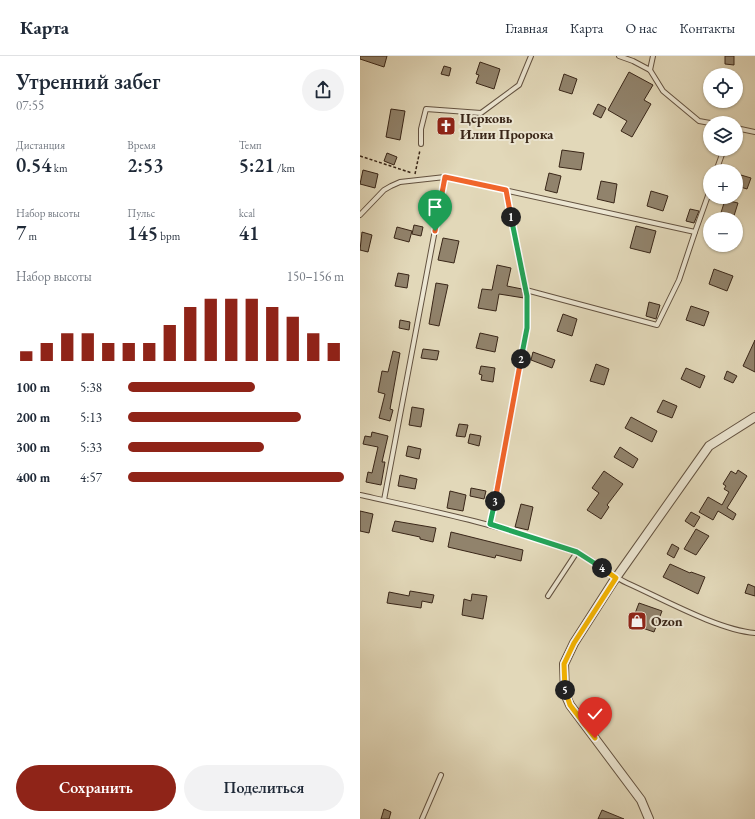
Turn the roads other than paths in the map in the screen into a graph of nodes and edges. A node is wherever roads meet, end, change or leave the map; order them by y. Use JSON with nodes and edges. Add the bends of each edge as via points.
{"nodes":[{"id":1,"x":531,"y":56,"type":"edge"},
{"id":2,"x":619,"y":56,"type":"edge"},
{"id":3,"x":653,"y":56,"type":"edge"},
{"id":4,"x":650,"y":70,"type":"junction"},
{"id":5,"x":703,"y":122,"type":"edge"},
{"id":6,"x":743,"y":129,"type":"edge"},
{"id":7,"x":755,"y":132,"type":"edge"},
{"id":8,"x":421,"y":144,"type":"road end"},
{"id":9,"x":445,"y":177,"type":"junction"},
{"id":10,"x":506,"y":190,"type":"junction"},
{"id":11,"x":705,"y":204,"type":"edge"},
{"id":12,"x":360,"y":215,"type":"edge"},
{"id":13,"x":695,"y":232,"type":"junction"},
{"id":14,"x":526,"y":290,"type":"junction"},
{"id":15,"x":755,"y":418,"type":"edge"},
{"id":16,"x":360,"y":495,"type":"edge"},
{"id":17,"x":384,"y":500,"type":"junction"},
{"id":18,"x":490,"y":524,"type":"junction"},
{"id":19,"x":577,"y":552,"type":"junction"},
{"id":20,"x":616,"y":578,"type":"junction"},
{"id":21,"x":548,"y":596,"type":"dead end"},
{"id":22,"x":755,"y":633,"type":"edge"},
{"id":23,"x":441,"y":775,"type":"dead end"},
{"id":24,"x":422,"y":819,"type":"edge"},
{"id":25,"x":650,"y":819,"type":"edge"}],
"edges":[{"from":1,"to":8,"type":"lane","via":[[519,85],[481,113],[426,109],[420,129]]},
{"from":2,"to":4,"type":"lane"},
{"from":3,"to":4,"type":"lane"},
{"from":4,"to":5,"type":"lane","via":[[663,91]]},
{"from":6,"to":7,"type":"lane"},
{"from":9,"to":10,"type":"lane"},
{"from":9,"to":12,"type":"lane","via":[[400,182],[391,186]]},
{"from":9,"to":17,"type":"lane"},
{"from":10,"to":13,"type":"lane"},
{"from":10,"to":14,"type":"lane"},
{"from":11,"to":13,"type":"lane"},
{"from":13,"to":14,"type":"lane","via":[[679,280],[657,326]]},
{"from":14,"to":18,"type":"lane","via":[[527,328]]},
{"from":15,"to":20,"type":"street","via":[[709,446]]},
{"from":16,"to":17,"type":"lane"},
{"from":17,"to":18,"type":"lane"},
{"from":18,"to":19,"type":"lane"},
{"from":19,"to":20,"type":"lane"},
{"from":19,"to":21,"type":"lane"},
{"from":20,"to":22,"type":"lane","via":[[710,620],[742,632]]},
{"from":20,"to":25,"type":"street","via":[[574,643],[564,664],[565,694],[570,705],[641,800]]},
{"from":23,"to":24,"type":"lane"}]}
